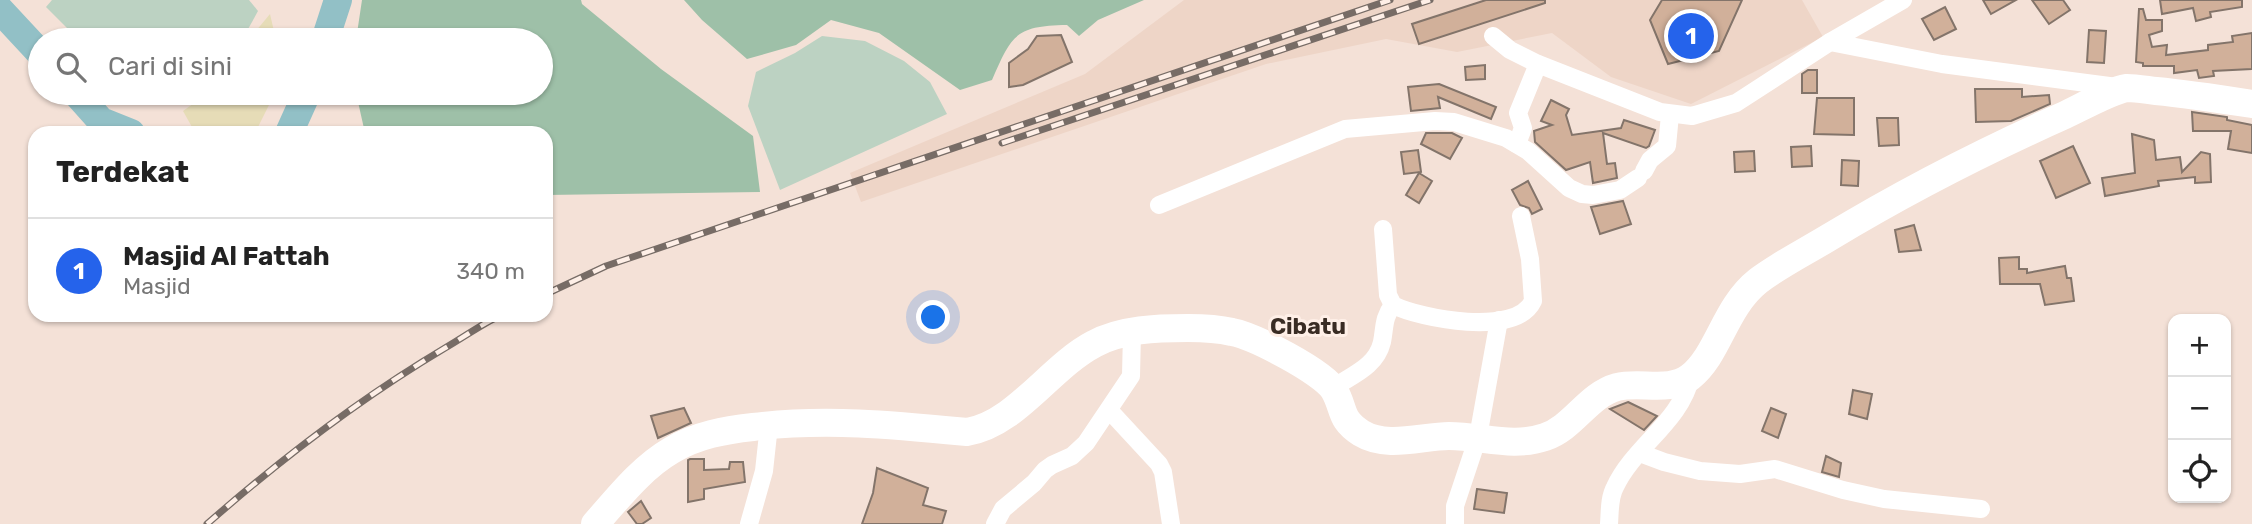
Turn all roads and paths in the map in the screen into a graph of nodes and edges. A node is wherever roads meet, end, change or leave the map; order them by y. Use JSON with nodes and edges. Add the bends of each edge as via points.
{"nodes":[{"id":1,"x":1903,"y":0,"type":"edge"},
{"id":2,"x":1493,"y":36,"type":"dead end"},
{"id":3,"x":1830,"y":42,"type":"junction"},
{"id":4,"x":1538,"y":64,"type":"junction"},
{"id":5,"x":2125,"y":88,"type":"junction"},
{"id":6,"x":2252,"y":104,"type":"edge"},
{"id":7,"x":1670,"y":115,"type":"junction"},
{"id":8,"x":1517,"y":144,"type":"junction"},
{"id":9,"x":1158,"y":205,"type":"dead end"},
{"id":10,"x":1521,"y":216,"type":"dead end"},
{"id":11,"x":1383,"y":229,"type":"dead end"},
{"id":12,"x":1393,"y":305,"type":"junction"},
{"id":13,"x":1499,"y":320,"type":"junction"},
{"id":14,"x":1132,"y":332,"type":"junction"},
{"id":15,"x":1691,"y":376,"type":"junction"},
{"id":16,"x":1334,"y":388,"type":"junction"},
{"id":17,"x":1109,"y":410,"type":"junction"},
{"id":18,"x":769,"y":425,"type":"junction"},
{"id":19,"x":1478,"y":437,"type":"junction"},
{"id":20,"x":1640,"y":453,"type":"junction"},
{"id":21,"x":1981,"y":509,"type":"dead end"},
{"id":22,"x":595,"y":524,"type":"edge"},
{"id":23,"x":749,"y":524,"type":"edge"},
{"id":24,"x":995,"y":524,"type":"edge"},
{"id":25,"x":1171,"y":524,"type":"edge"},
{"id":26,"x":1455,"y":524,"type":"edge"},
{"id":27,"x":1609,"y":524,"type":"edge"}],
"edges":[{"from":1,"to":3,"type":"street"},
{"from":2,"to":4,"type":"street"},
{"from":3,"to":5,"type":"street","via":[[1942,64]]},
{"from":3,"to":7,"type":"street","via":[[1736,103],[1692,116]]},
{"from":4,"to":7,"type":"street"},
{"from":4,"to":8,"type":"street","via":[[1518,113],[1523,128]]},
{"from":5,"to":6,"type":"main road"},
{"from":5,"to":15,"type":"main road","via":[[1936,176],[1761,279],[1738,299]]},
{"from":7,"to":8,"type":"street","via":[[1667,146],[1620,190],[1582,194]]},
{"from":8,"to":9,"type":"street","via":[[1454,122],[1345,129]]},
{"from":10,"to":13,"type":"street","via":[[1531,259],[1533,301],[1525,311]]},
{"from":11,"to":12,"type":"street","via":[[1388,295]]},
{"from":12,"to":13,"type":"street","via":[[1441,319]]},
{"from":12,"to":16,"type":"street","via":[[1385,315],[1374,360]]},
{"from":13,"to":19,"type":"street"},
{"from":14,"to":16,"type":"main road","via":[[1190,328],[1233,332],[1302,364]]},
{"from":14,"to":17,"type":"street","via":[[1131,376]]},
{"from":14,"to":18,"type":"main road","via":[[1092,345],[982,429],[967,432],[827,421]]},
{"from":15,"to":19,"type":"main road","via":[[1668,385],[1615,388],[1597,396],[1551,436],[1531,442]]},
{"from":15,"to":20,"type":"street","via":[[1684,398]]},
{"from":16,"to":19,"type":"main road","via":[[1343,415],[1367,436],[1386,440]]},
{"from":17,"to":24,"type":"street","via":[[1079,450],[1045,470],[1003,509]]},
{"from":17,"to":25,"type":"street","via":[[1159,464]]},
{"from":18,"to":22,"type":"main road","via":[[720,431],[671,450],[640,474]]},
{"from":18,"to":23,"type":"street","via":[[764,471]]},
{"from":19,"to":26,"type":"street","via":[[1455,506]]},
{"from":20,"to":21,"type":"street","via":[[1700,471],[1740,474],[1775,470],[1884,499]]},
{"from":20,"to":27,"type":"street","via":[[1613,489]]}]}
